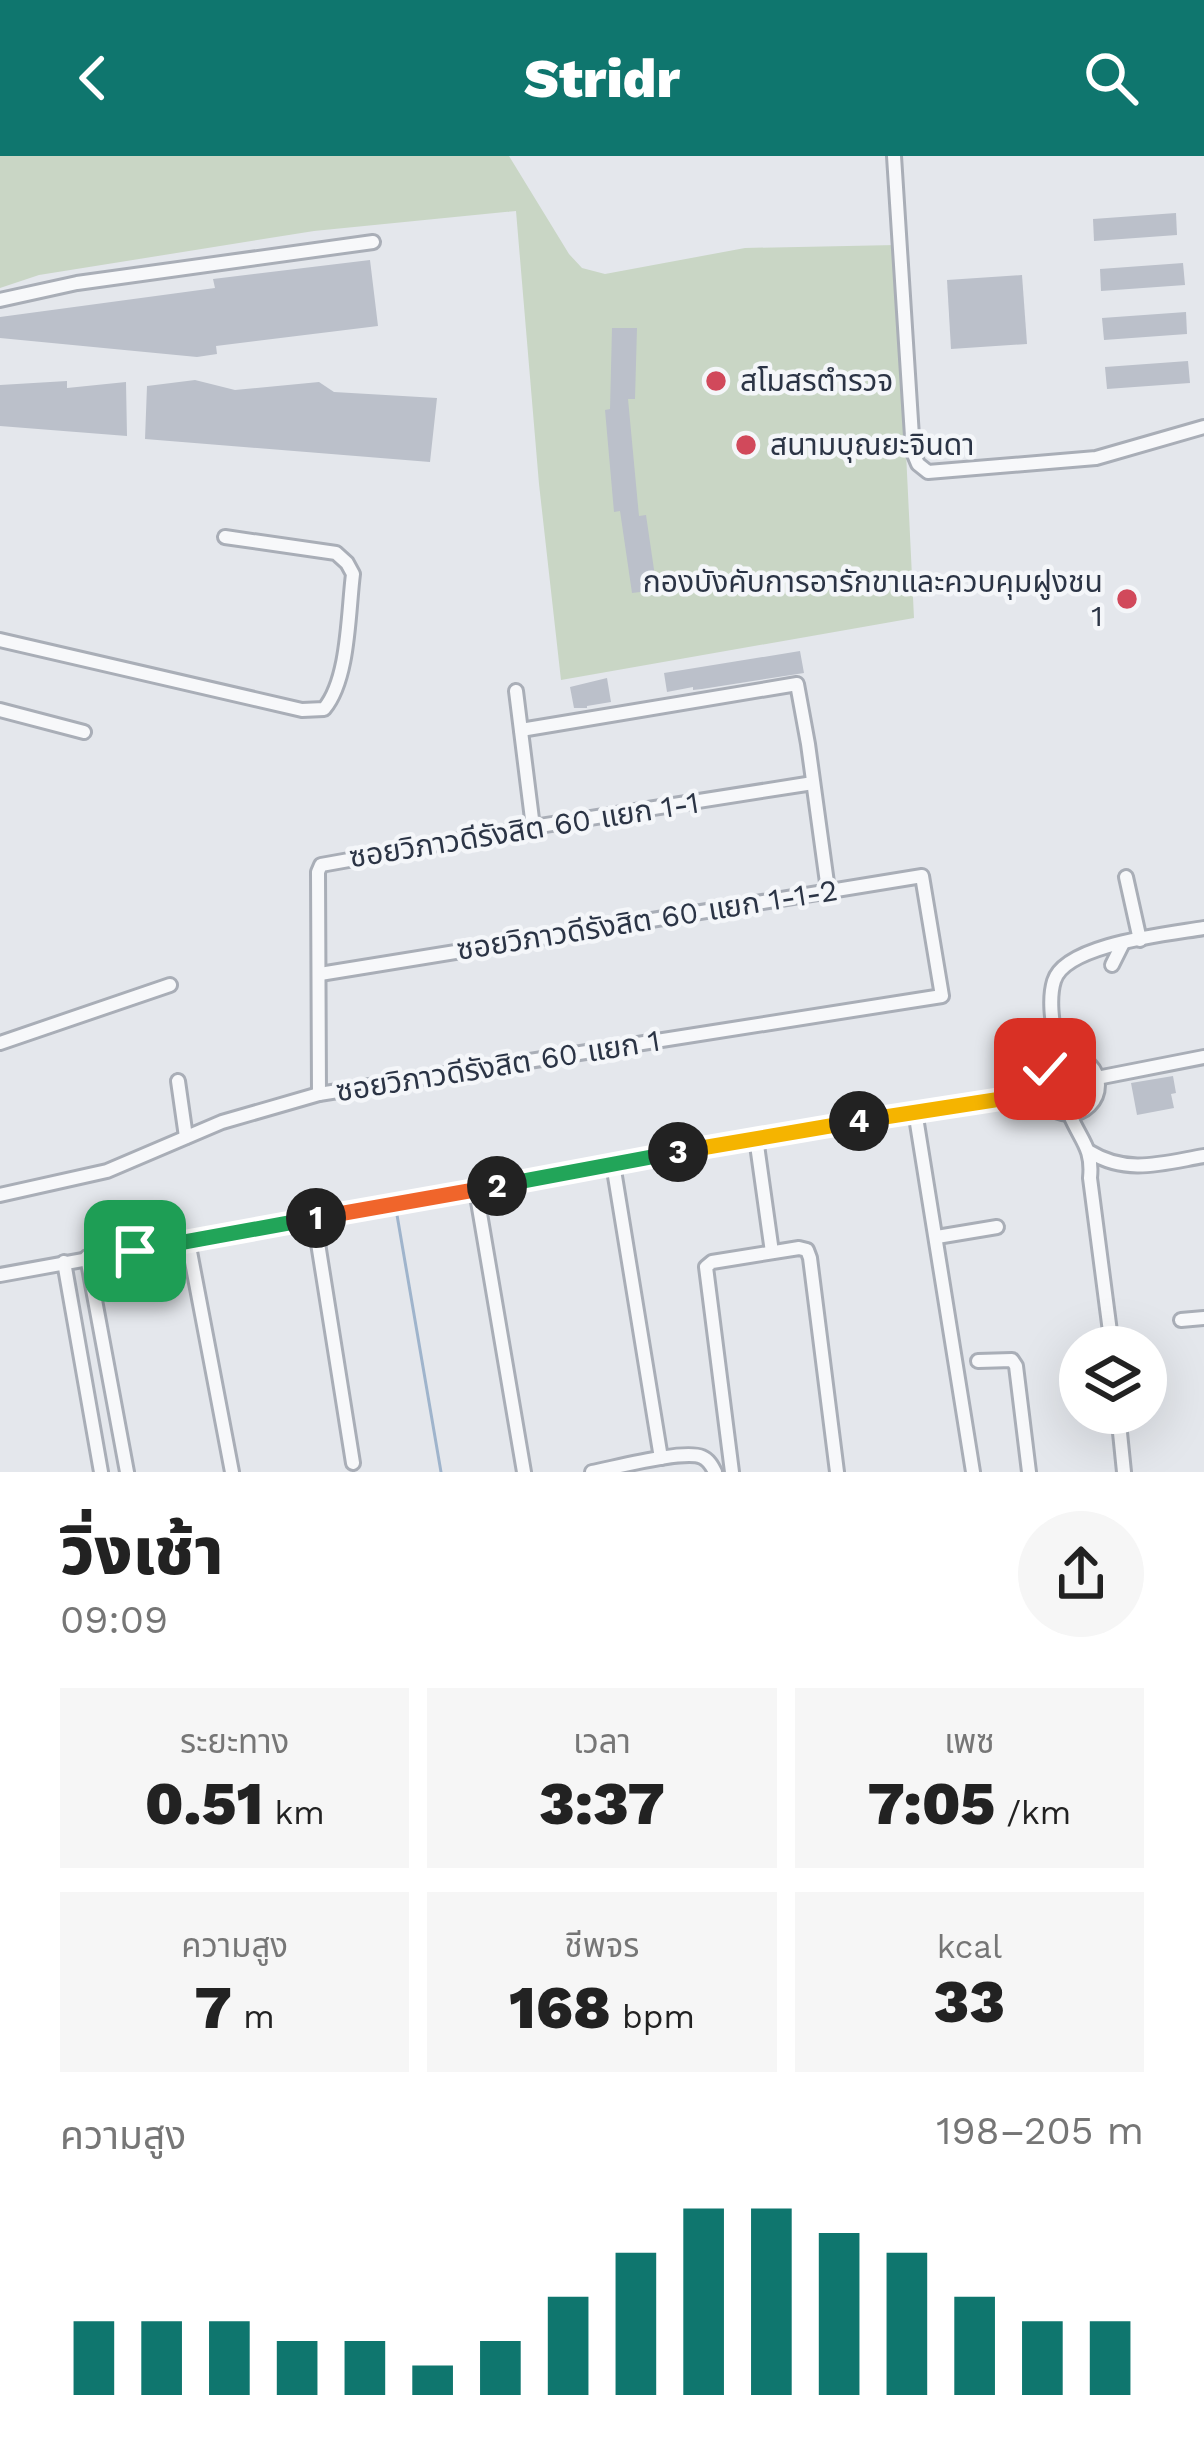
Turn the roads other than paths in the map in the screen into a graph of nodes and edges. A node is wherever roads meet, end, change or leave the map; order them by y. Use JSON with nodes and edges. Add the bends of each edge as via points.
{"nodes":[{"id":1,"x":894,"y":156,"type":"edge"},
{"id":2,"x":374,"y":242,"type":"dead end"},
{"id":3,"x":0,"y":300,"type":"edge"},
{"id":4,"x":1204,"y":427,"type":"edge"},
{"id":5,"x":225,"y":537,"type":"dead end"},
{"id":6,"x":0,"y":640,"type":"edge"},
{"id":7,"x":516,"y":691,"type":"dead end"},
{"id":8,"x":0,"y":710,"type":"edge"},
{"id":9,"x":521,"y":730,"type":"junction"},
{"id":10,"x":85,"y":732,"type":"dead end"},
{"id":11,"x":813,"y":783,"type":"junction"},
{"id":12,"x":533,"y":827,"type":"junction"},
{"id":13,"x":1126,"y":877,"type":"dead end"},
{"id":14,"x":828,"y":890,"type":"junction"},
{"id":15,"x":931,"y":928,"type":"joint"},
{"id":16,"x":1204,"y":928,"type":"edge"},
{"id":17,"x":1140,"y":940,"type":"junction"},
{"id":18,"x":1123,"y":943,"type":"junction"},
{"id":19,"x":1112,"y":965,"type":"dead end"},
{"id":20,"x":320,"y":974,"type":"junction"},
{"id":21,"x":170,"y":985,"type":"dead end"},
{"id":22,"x":0,"y":1043,"type":"edge"},
{"id":23,"x":1058,"y":1058,"type":"junction"},
{"id":24,"x":1204,"y":1058,"type":"edge"},
{"id":25,"x":1097,"y":1078,"type":"junction"},
{"id":26,"x":178,"y":1081,"type":"dead end"},
{"id":27,"x":1040,"y":1093,"type":"junction"},
{"id":28,"x":319,"y":1094,"type":"junction"},
{"id":29,"x":915,"y":1111,"type":"junction"},
{"id":30,"x":1070,"y":1114,"type":"junction"},
{"id":31,"x":186,"y":1137,"type":"junction"},
{"id":32,"x":756,"y":1138,"type":"junction"},
{"id":33,"x":1090,"y":1152,"type":"junction"},
{"id":34,"x":1204,"y":1156,"type":"edge"},
{"id":35,"x":614,"y":1164,"type":"junction"},
{"id":36,"x":476,"y":1190,"type":"junction"},
{"id":37,"x":0,"y":1195,"type":"edge"},
{"id":38,"x":314,"y":1218,"type":"junction"},
{"id":39,"x":997,"y":1227,"type":"dead end"},
{"id":40,"x":937,"y":1237,"type":"junction"},
{"id":41,"x":188,"y":1241,"type":"junction"},
{"id":42,"x":772,"y":1252,"type":"junction"},
{"id":43,"x":87,"y":1257,"type":"junction"},
{"id":44,"x":64,"y":1262,"type":"junction"},
{"id":45,"x":0,"y":1275,"type":"edge"},
{"id":46,"x":1204,"y":1318,"type":"edge"},
{"id":47,"x":1181,"y":1320,"type":"dead end"},
{"id":48,"x":1109,"y":1326,"type":"edge"},
{"id":49,"x":979,"y":1361,"type":"dead end"},
{"id":50,"x":1120,"y":1434,"type":"edge"},
{"id":51,"x":662,"y":1458,"type":"junction"},
{"id":52,"x":353,"y":1463,"type":"dead end"},
{"id":53,"x":101,"y":1472,"type":"edge"},
{"id":54,"x":127,"y":1472,"type":"edge"},
{"id":55,"x":232,"y":1472,"type":"edge"},
{"id":56,"x":524,"y":1472,"type":"edge"},
{"id":57,"x":592,"y":1472,"type":"edge"},
{"id":58,"x":715,"y":1472,"type":"edge"},
{"id":59,"x":732,"y":1472,"type":"edge"},
{"id":60,"x":837,"y":1472,"type":"edge"},
{"id":61,"x":973,"y":1472,"type":"edge"},
{"id":62,"x":1029,"y":1472,"type":"edge"},
{"id":63,"x":1124,"y":1472,"type":"edge"}],
"edges":[{"from":1,"to":4,"type":"street","via":[[918,464],[928,472],[1096,458]]},
{"from":2,"to":3,"type":"street"},
{"from":5,"to":6,"type":"street","via":[[335,553],[347,563],[353,574],[340,679],[324,709]]},
{"from":7,"to":9,"type":"street"},
{"from":8,"to":10,"type":"street"},
{"from":9,"to":11,"type":"street","via":[[797,684]]},
{"from":9,"to":12,"type":"street"},
{"from":11,"to":12,"type":"street","name":"ซอยวิภาวดีรังสิต 60 แยก 1-1"},
{"from":11,"to":14,"type":"street"},
{"from":12,"to":20,"type":"street","name":"ซอยวิภาวดีรังสิต 60 แยก 1-1","via":[[321,865]]},
{"from":13,"to":17,"type":"street"},
{"from":14,"to":15,"type":"street","name":"ซอยวิภาวดีรังสิต 60 แยก 1-1-2","via":[[922,876]]},
{"from":14,"to":20,"type":"street","name":"ซอยวิภาวดีรังสิต 60 แยก 1-1-2"},
{"from":15,"to":28,"type":"street","name":"ซอยวิภาวดีรังสิต 60 แยก 1","via":[[942,996]]},
{"from":16,"to":17,"type":"street"},
{"from":17,"to":18,"type":"street"},
{"from":18,"to":19,"type":"street"},
{"from":18,"to":23,"type":"street","via":[[1060,969],[1052,1011]]},
{"from":20,"to":28,"type":"street","name":"ซอยวิภาวดีรังสิต 60 แยก 1-1"},
{"from":21,"to":22,"type":"street"},
{"from":23,"to":25,"type":"street","via":[[1077,1058]]},
{"from":23,"to":27,"type":"street","via":[[1041,1076]]},
{"from":24,"to":25,"type":"street"},
{"from":25,"to":30,"type":"street","via":[[1093,1102]]},
{"from":26,"to":31,"type":"street"},
{"from":27,"to":29,"type":"street"},
{"from":27,"to":30,"type":"street","via":[[1052,1109]]},
{"from":28,"to":31,"type":"street","name":"ซอยวิภาวดีรังสิต 60 แยก 1"},
{"from":29,"to":32,"type":"street"},
{"from":29,"to":40,"type":"street"},
{"from":30,"to":33,"type":"street"},
{"from":31,"to":37,"type":"street","name":"ซอยวิภาวดีรังสิต 60 แยก 1","via":[[107,1171]]},
{"from":32,"to":35,"type":"street"},
{"from":32,"to":42,"type":"street"},
{"from":33,"to":34,"type":"street","via":[[1135,1167]]},
{"from":33,"to":48,"type":"street"},
{"from":35,"to":36,"type":"street"},
{"from":35,"to":51,"type":"street"},
{"from":36,"to":38,"type":"street"},
{"from":36,"to":56,"type":"street"},
{"from":38,"to":41,"type":"street"},
{"from":38,"to":52,"type":"street"},
{"from":39,"to":40,"type":"street"},
{"from":40,"to":61,"type":"street"},
{"from":41,"to":43,"type":"street"},
{"from":41,"to":55,"type":"street"},
{"from":42,"to":59,"type":"street","via":[[712,1262],[705,1271]]},
{"from":42,"to":60,"type":"street","via":[[799,1248],[810,1258]]},
{"from":43,"to":44,"type":"street"},
{"from":43,"to":54,"type":"street"},
{"from":44,"to":45,"type":"street"},
{"from":44,"to":53,"type":"street"},
{"from":46,"to":47,"type":"street"},
{"from":49,"to":62,"type":"street","via":[[1016,1366]]},
{"from":50,"to":63,"type":"street"},
{"from":51,"to":57,"type":"street"},
{"from":51,"to":58,"type":"street","via":[[702,1456]]}]}
